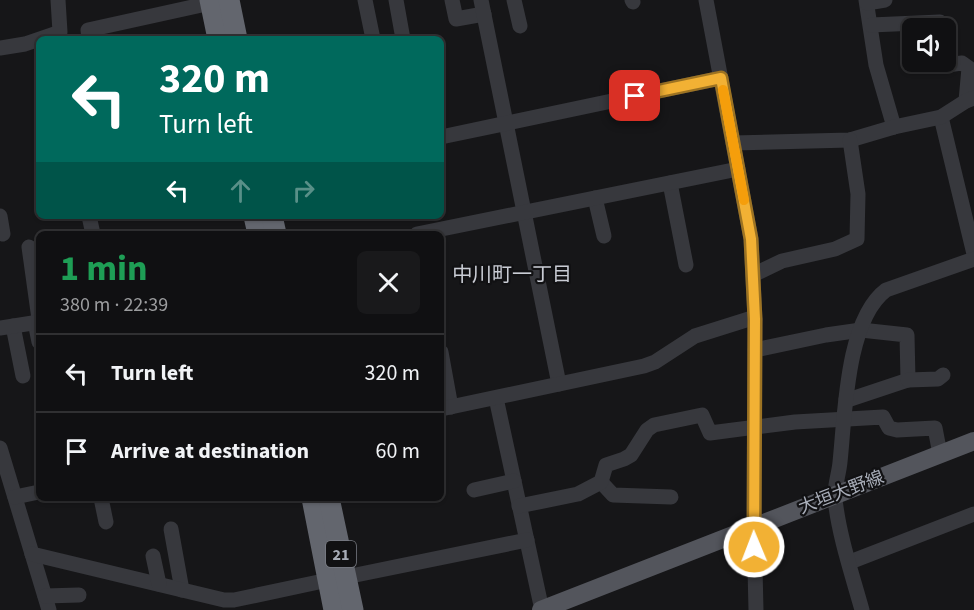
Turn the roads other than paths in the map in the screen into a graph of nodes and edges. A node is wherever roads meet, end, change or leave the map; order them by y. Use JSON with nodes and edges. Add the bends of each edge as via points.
{"nodes":[{"id":1,"x":58,"y":0,"type":"edge"},
{"id":2,"x":365,"y":0,"type":"edge"},
{"id":3,"x":396,"y":0,"type":"edge"},
{"id":4,"x":452,"y":0,"type":"edge"},
{"id":5,"x":514,"y":0,"type":"edge"},
{"id":6,"x":706,"y":0,"type":"edge"},
{"id":7,"x":885,"y":0,"type":"edge"},
{"id":8,"x":219,"y":1,"type":"edge"},
{"id":9,"x":867,"y":1,"type":"edge"},
{"id":10,"x":482,"y":7,"type":"edge"},
{"id":11,"x":902,"y":24,"type":"edge"},
{"id":12,"x":871,"y":25,"type":"junction"},
{"id":13,"x":520,"y":26,"type":"dead end"},
{"id":14,"x":48,"y":36,"type":"edge"},
{"id":15,"x":89,"y":36,"type":"edge"},
{"id":16,"x":218,"y":36,"type":"edge"},
{"id":17,"x":236,"y":36,"type":"edge"},
{"id":18,"x":372,"y":36,"type":"edge"},
{"id":19,"x":402,"y":36,"type":"edge"},
{"id":20,"x":36,"y":40,"type":"edge"},
{"id":21,"x":0,"y":48,"type":"edge"},
{"id":22,"x":956,"y":64,"type":"edge"},
{"id":23,"x":721,"y":78,"type":"junction"},
{"id":24,"x":970,"y":100,"type":"edge"},
{"id":25,"x":941,"y":117,"type":"junction"},
{"id":26,"x":507,"y":124,"type":"junction"},
{"id":27,"x":894,"y":128,"type":"junction"},
{"id":28,"x":444,"y":136,"type":"edge"},
{"id":29,"x":850,"y":140,"type":"junction"},
{"id":30,"x":733,"y":143,"type":"junction"},
{"id":31,"x":738,"y":169,"type":"junction"},
{"id":32,"x":670,"y":183,"type":"junction"},
{"id":33,"x":595,"y":198,"type":"junction"},
{"id":34,"x":524,"y":212,"type":"junction"},
{"id":35,"x":432,"y":231,"type":"edge"},
{"id":36,"x":604,"y":236,"type":"dead end"},
{"id":37,"x":28,"y":247,"type":"dead end"},
{"id":38,"x":974,"y":254,"type":"edge"},
{"id":39,"x":974,"y":259,"type":"edge"},
{"id":40,"x":687,"y":265,"type":"dead end"},
{"id":41,"x":753,"y":274,"type":"junction"},
{"id":42,"x":36,"y":306,"type":"edge"},
{"id":43,"x":755,"y":319,"type":"junction"},
{"id":44,"x":36,"y":321,"type":"edge"},
{"id":45,"x":6,"y":327,"type":"edge"},
{"id":46,"x":861,"y":330,"type":"junction"},
{"id":47,"x":754,"y":350,"type":"junction"},
{"id":48,"x":943,"y":375,"type":"dead end"},
{"id":49,"x":23,"y":376,"type":"dead end"},
{"id":50,"x":908,"y":380,"type":"junction"},
{"id":51,"x":559,"y":384,"type":"junction"},
{"id":52,"x":444,"y":386,"type":"edge"},
{"id":53,"x":876,"y":390,"type":"junction"},
{"id":54,"x":496,"y":398,"type":"junction"},
{"id":55,"x":846,"y":399,"type":"junction"},
{"id":56,"x":446,"y":408,"type":"edge"},
{"id":57,"x":883,"y":417,"type":"junction"},
{"id":58,"x":842,"y":418,"type":"junction"},
{"id":59,"x":754,"y":427,"type":"junction"},
{"id":60,"x":972,"y":447,"type":"edge"},
{"id":61,"x":0,"y":448,"type":"edge"},
{"id":62,"x":940,"y":454,"type":"junction"},
{"id":63,"x":4,"y":474,"type":"edge"},
{"id":64,"x":514,"y":481,"type":"junction"},
{"id":65,"x":601,"y":482,"type":"junction"},
{"id":66,"x":474,"y":490,"type":"dead end"},
{"id":67,"x":36,"y":493,"type":"edge"},
{"id":68,"x":835,"y":495,"type":"junction"},
{"id":69,"x":15,"y":497,"type":"junction"},
{"id":70,"x":671,"y":497,"type":"dead end"},
{"id":71,"x":102,"y":501,"type":"edge"},
{"id":72,"x":313,"y":501,"type":"edge"},
{"id":73,"x":329,"y":501,"type":"edge"},
{"id":74,"x":519,"y":506,"type":"junction"},
{"id":75,"x":974,"y":514,"type":"edge"},
{"id":76,"x":106,"y":522,"type":"dead end"},
{"id":77,"x":753,"y":526,"type":"junction"},
{"id":78,"x":171,"y":529,"type":"dead end"},
{"id":79,"x":526,"y":540,"type":"junction"},
{"id":80,"x":32,"y":554,"type":"junction"},
{"id":81,"x":153,"y":556,"type":"dead end"},
{"id":82,"x":849,"y":562,"type":"junction"},
{"id":83,"x":337,"y":578,"type":"junction"},
{"id":84,"x":159,"y":584,"type":"junction"},
{"id":85,"x":182,"y":590,"type":"junction"},
{"id":86,"x":79,"y":595,"type":"dead end"},
{"id":87,"x":47,"y":603,"type":"edge"},
{"id":88,"x":334,"y":610,"type":"edge"},
{"id":89,"x":353,"y":610,"type":"edge"},
{"id":90,"x":542,"y":610,"type":"edge"},
{"id":91,"x":756,"y":610,"type":"edge"},
{"id":92,"x":862,"y":610,"type":"edge"}],
"edges":[{"from":1,"to":14,"type":"street","via":[[60,32]]},
{"from":2,"to":18,"type":"street"},
{"from":3,"to":19,"type":"street"},
{"from":4,"to":10,"type":"street","via":[[456,19]]},
{"from":5,"to":13,"type":"street"},
{"from":6,"to":23,"type":"street"},
{"from":7,"to":9,"type":"street"},
{"from":8,"to":15,"type":"street","via":[[88,30]]},
{"from":8,"to":16,"type":"highway"},
{"from":8,"to":17,"type":"highway"},
{"from":9,"to":12,"type":"street"},
{"from":10,"to":26,"type":"street"},
{"from":11,"to":12,"type":"street"},
{"from":12,"to":27,"type":"street","via":[[876,65]]},
{"from":20,"to":21,"type":"street"},
{"from":22,"to":24,"type":"street","via":[[969,68]]},
{"from":23,"to":26,"type":"street"},
{"from":23,"to":30,"type":"street"},
{"from":24,"to":25,"type":"street"},
{"from":25,"to":27,"type":"street"},
{"from":25,"to":38,"type":"street"},
{"from":26,"to":28,"type":"street"},
{"from":26,"to":34,"type":"street"},
{"from":27,"to":29,"type":"street"},
{"from":29,"to":30,"type":"street"},
{"from":29,"to":41,"type":"street","via":[[858,194],[857,239],[835,249],[782,261]]},
{"from":30,"to":31,"type":"street"},
{"from":31,"to":32,"type":"street"},
{"from":31,"to":41,"type":"street"},
{"from":32,"to":33,"type":"street"},
{"from":32,"to":40,"type":"street"},
{"from":33,"to":34,"type":"street"},
{"from":33,"to":36,"type":"street"},
{"from":34,"to":35,"type":"street"},
{"from":34,"to":51,"type":"street"},
{"from":37,"to":42,"type":"street"},
{"from":39,"to":46,"type":"street","via":[[886,290],[877,297]]},
{"from":41,"to":43,"type":"street"},
{"from":43,"to":47,"type":"street"},
{"from":43,"to":51,"type":"street","via":[[695,336],[644,366]]},
{"from":44,"to":45,"type":"street"},
{"from":45,"to":49,"type":"street"},
{"from":46,"to":47,"type":"street"},
{"from":46,"to":50,"type":"street","via":[[907,335]]},
{"from":46,"to":55,"type":"street"},
{"from":47,"to":59,"type":"street"},
{"from":48,"to":50,"type":"street","via":[[938,379]]},
{"from":50,"to":53,"type":"street"},
{"from":51,"to":54,"type":"street"},
{"from":52,"to":56,"type":"street"},
{"from":53,"to":55,"type":"street"},
{"from":53,"to":57,"type":"street"},
{"from":54,"to":56,"type":"street"},
{"from":54,"to":64,"type":"street"},
{"from":55,"to":58,"type":"street"},
{"from":57,"to":58,"type":"street"},
{"from":57,"to":62,"type":"street","via":[[889,428],[897,430],[935,428]]},
{"from":58,"to":59,"type":"street"},
{"from":58,"to":68,"type":"street"},
{"from":59,"to":65,"type":"street","via":[[710,433],[702,414],[654,425],[631,455],[606,465]]},
{"from":59,"to":77,"type":"street"},
{"from":60,"to":62,"type":"main road","name":"大垣大野線"},
{"from":61,"to":63,"type":"street"},
{"from":62,"to":68,"type":"main road","name":"大垣大野線"},
{"from":63,"to":69,"type":"street"},
{"from":64,"to":66,"type":"street"},
{"from":64,"to":74,"type":"street"},
{"from":65,"to":70,"type":"street","via":[[613,495]]},
{"from":65,"to":74,"type":"street","via":[[578,494]]},
{"from":67,"to":69,"type":"street"},
{"from":68,"to":77,"type":"main road","name":"大垣大野線"},
{"from":68,"to":82,"type":"street"},
{"from":69,"to":80,"type":"street"},
{"from":71,"to":76,"type":"street"},
{"from":72,"to":83,"type":"highway","number":"21"},
{"from":73,"to":83,"type":"highway","number":"21"},
{"from":74,"to":79,"type":"street"},
{"from":75,"to":82,"type":"street"},
{"from":77,"to":90,"type":"main road","name":"大垣大野線"},
{"from":77,"to":91,"type":"street"},
{"from":78,"to":85,"type":"street"},
{"from":79,"to":83,"type":"street"},
{"from":79,"to":90,"type":"street"},
{"from":80,"to":84,"type":"street"},
{"from":80,"to":87,"type":"street"},
{"from":81,"to":84,"type":"street"},
{"from":82,"to":92,"type":"street"},
{"from":83,"to":85,"type":"street","via":[[234,600]]},
{"from":83,"to":88,"type":"highway","number":"21"},
{"from":83,"to":89,"type":"highway","number":"21"},
{"from":84,"to":85,"type":"street"},
{"from":86,"to":87,"type":"street"}]}
